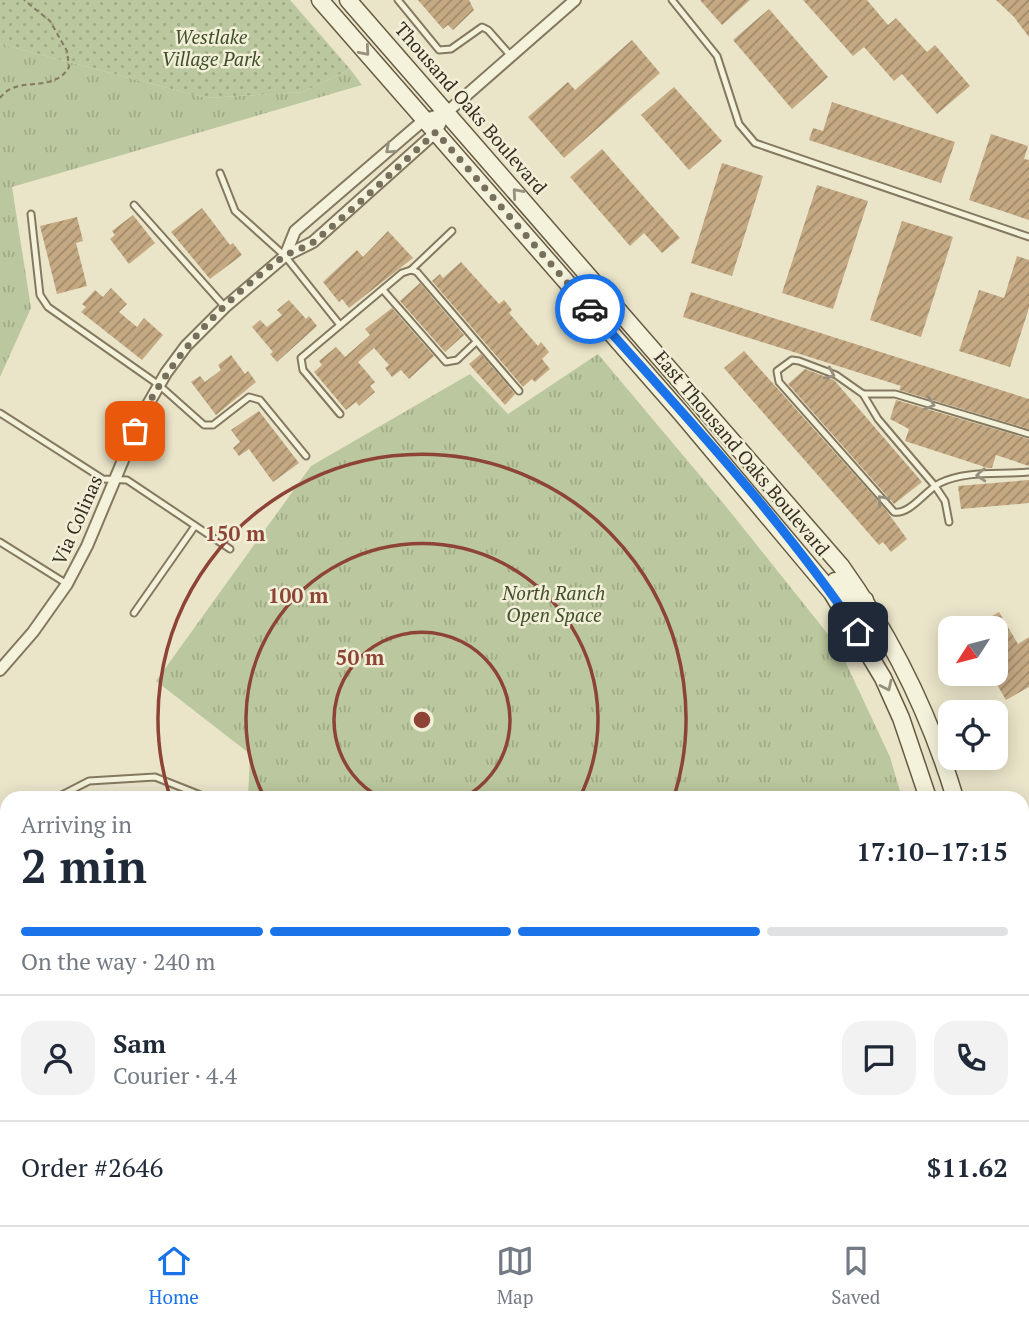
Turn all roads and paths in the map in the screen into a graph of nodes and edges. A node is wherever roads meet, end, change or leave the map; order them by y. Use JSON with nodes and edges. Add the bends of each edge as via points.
{"nodes":[{"id":1,"x":24,"y":0,"type":"edge"},
{"id":2,"x":320,"y":0,"type":"edge"},
{"id":3,"x":348,"y":0,"type":"edge"},
{"id":4,"x":398,"y":0,"type":"edge"},
{"id":5,"x":575,"y":0,"type":"edge"},
{"id":6,"x":673,"y":0,"type":"edge"},
{"id":7,"x":511,"y":56,"type":"junction"},
{"id":8,"x":0,"y":98,"type":"edge"},
{"id":9,"x":446,"y":113,"type":"junction"},
{"id":10,"x":430,"y":126,"type":"junction"},
{"id":11,"x":220,"y":173,"type":"dead end"},
{"id":12,"x":134,"y":205,"type":"dead end"},
{"id":13,"x":30,"y":214,"type":"dead end"},
{"id":14,"x":452,"y":231,"type":"dead end"},
{"id":15,"x":1029,"y":237,"type":"edge"},
{"id":16,"x":562,"y":244,"type":"joint"},
{"id":17,"x":285,"y":256,"type":"junction"},
{"id":18,"x":411,"y":270,"type":"junction"},
{"id":19,"x":383,"y":290,"type":"junction"},
{"id":20,"x":225,"y":307,"type":"junction"},
{"id":21,"x":340,"y":325,"type":"junction"},
{"id":22,"x":476,"y":342,"type":"junction"},
{"id":23,"x":159,"y":385,"type":"junction"},
{"id":24,"x":519,"y":391,"type":"dead end"},
{"id":25,"x":863,"y":394,"type":"junction"},
{"id":26,"x":0,"y":413,"type":"edge"},
{"id":27,"x":340,"y":414,"type":"dead end"},
{"id":28,"x":1029,"y":434,"type":"edge"},
{"id":29,"x":306,"y":456,"type":"dead end"},
{"id":30,"x":1029,"y":472,"type":"edge"},
{"id":31,"x":114,"y":479,"type":"junction"},
{"id":32,"x":935,"y":486,"type":"junction"},
{"id":33,"x":949,"y":522,"type":"dead end"},
{"id":34,"x":777,"y":524,"type":"junction"},
{"id":35,"x":195,"y":526,"type":"junction"},
{"id":36,"x":0,"y":542,"type":"edge"},
{"id":37,"x":230,"y":549,"type":"dead end"},
{"id":38,"x":67,"y":584,"type":"junction"},
{"id":39,"x":865,"y":600,"type":"junction"},
{"id":40,"x":134,"y":613,"type":"dead end"},
{"id":41,"x":0,"y":670,"type":"edge"},
{"id":42,"x":72,"y":789,"type":"joint"},
{"id":43,"x":68,"y":791,"type":"edge"},
{"id":44,"x":190,"y":791,"type":"edge"},
{"id":45,"x":926,"y":791,"type":"edge"},
{"id":46,"x":952,"y":791,"type":"edge"}],
"edges":[{"from":1,"to":8,"type":"path","via":[[50,20],[67,51],[69,67],[57,80],[11,87]]},
{"from":2,"to":10,"type":"main road","one_way":true},
{"from":3,"to":9,"type":"main road","name":"Thousand Oaks Boulevard"},
{"from":4,"to":7,"type":"lane","via":[[439,50],[452,49],[482,27]]},
{"from":5,"to":7,"type":"street","name":"Via Colinas"},
{"from":6,"to":15,"type":"lane","via":[[712,46],[739,124],[755,143]]},
{"from":7,"to":9,"type":"street","name":"Via Colinas"},
{"from":9,"to":10,"type":"street","name":"Via Colinas"},
{"from":16,"to":9,"type":"main road","name":"Thousand Oaks Boulevard","one_way":true},
{"from":10,"to":17,"type":"street","name":"Via Colinas","via":[[313,242]]},
{"from":10,"to":17,"type":"street","name":"Via Colinas","one_way":true,"via":[[295,231]]},
{"from":10,"to":34,"type":"main road","name":"East Thousand Oaks Boulevard"},
{"from":11,"to":17,"type":"lane","via":[[235,211]]},
{"from":12,"to":20,"type":"lane"},
{"from":13,"to":23,"type":"lane","via":[[43,302]]},
{"from":14,"to":18,"type":"lane"},
{"from":16,"to":39,"type":"main road","name":"East Thousand Oaks Boulevard","via":[[808,526]]},
{"from":17,"to":20,"type":"street","name":"Via Colinas"},
{"from":17,"to":21,"type":"lane"},
{"from":18,"to":19,"type":"lane"},
{"from":18,"to":22,"type":"lane"},
{"from":19,"to":21,"type":"lane"},
{"from":19,"to":22,"type":"lane","via":[[446,362],[457,360]]},
{"from":20,"to":23,"type":"street","name":"Via Colinas","via":[[186,346]]},
{"from":21,"to":27,"type":"lane","via":[[301,358],[300,364]]},
{"from":22,"to":24,"type":"lane"},
{"from":23,"to":29,"type":"lane","via":[[208,426],[249,397],[260,400]]},
{"from":23,"to":31,"type":"street","name":"Via Colinas"},
{"from":25,"to":28,"type":"lane","one_way":true,"via":[[895,394]]},
{"from":25,"to":32,"type":"lane","via":[[878,419]]},
{"from":32,"to":25,"type":"lane","one_way":true,"via":[[904,511],[894,512],[779,382],[777,371],[792,360],[799,361],[836,375]]},
{"from":26,"to":31,"type":"lane","via":[[103,480]]},
{"from":30,"to":32,"type":"lane","one_way":true,"via":[[960,477]]},
{"from":31,"to":35,"type":"lane","via":[[127,480]]},
{"from":31,"to":38,"type":"street","name":"Via Colinas"},
{"from":32,"to":33,"type":"lane","via":[[945,500]]},
{"from":34,"to":39,"type":"main road","via":[[797,534],[852,602]]},
{"from":34,"to":45,"type":"main road","name":"East Thousand Oaks Boulevard","one_way":true,"via":[[858,632],[901,718]]},
{"from":35,"to":37,"type":"lane"},
{"from":35,"to":40,"type":"lane"},
{"from":36,"to":38,"type":"lane"},
{"from":38,"to":41,"type":"street","name":"Via Colinas"},
{"from":39,"to":46,"type":"main road","name":"East Thousand Oaks Boulevard","via":[[909,679]]},
{"from":42,"to":43,"type":"lane"},
{"from":42,"to":44,"type":"lane","via":[[89,781],[155,777]]}]}
